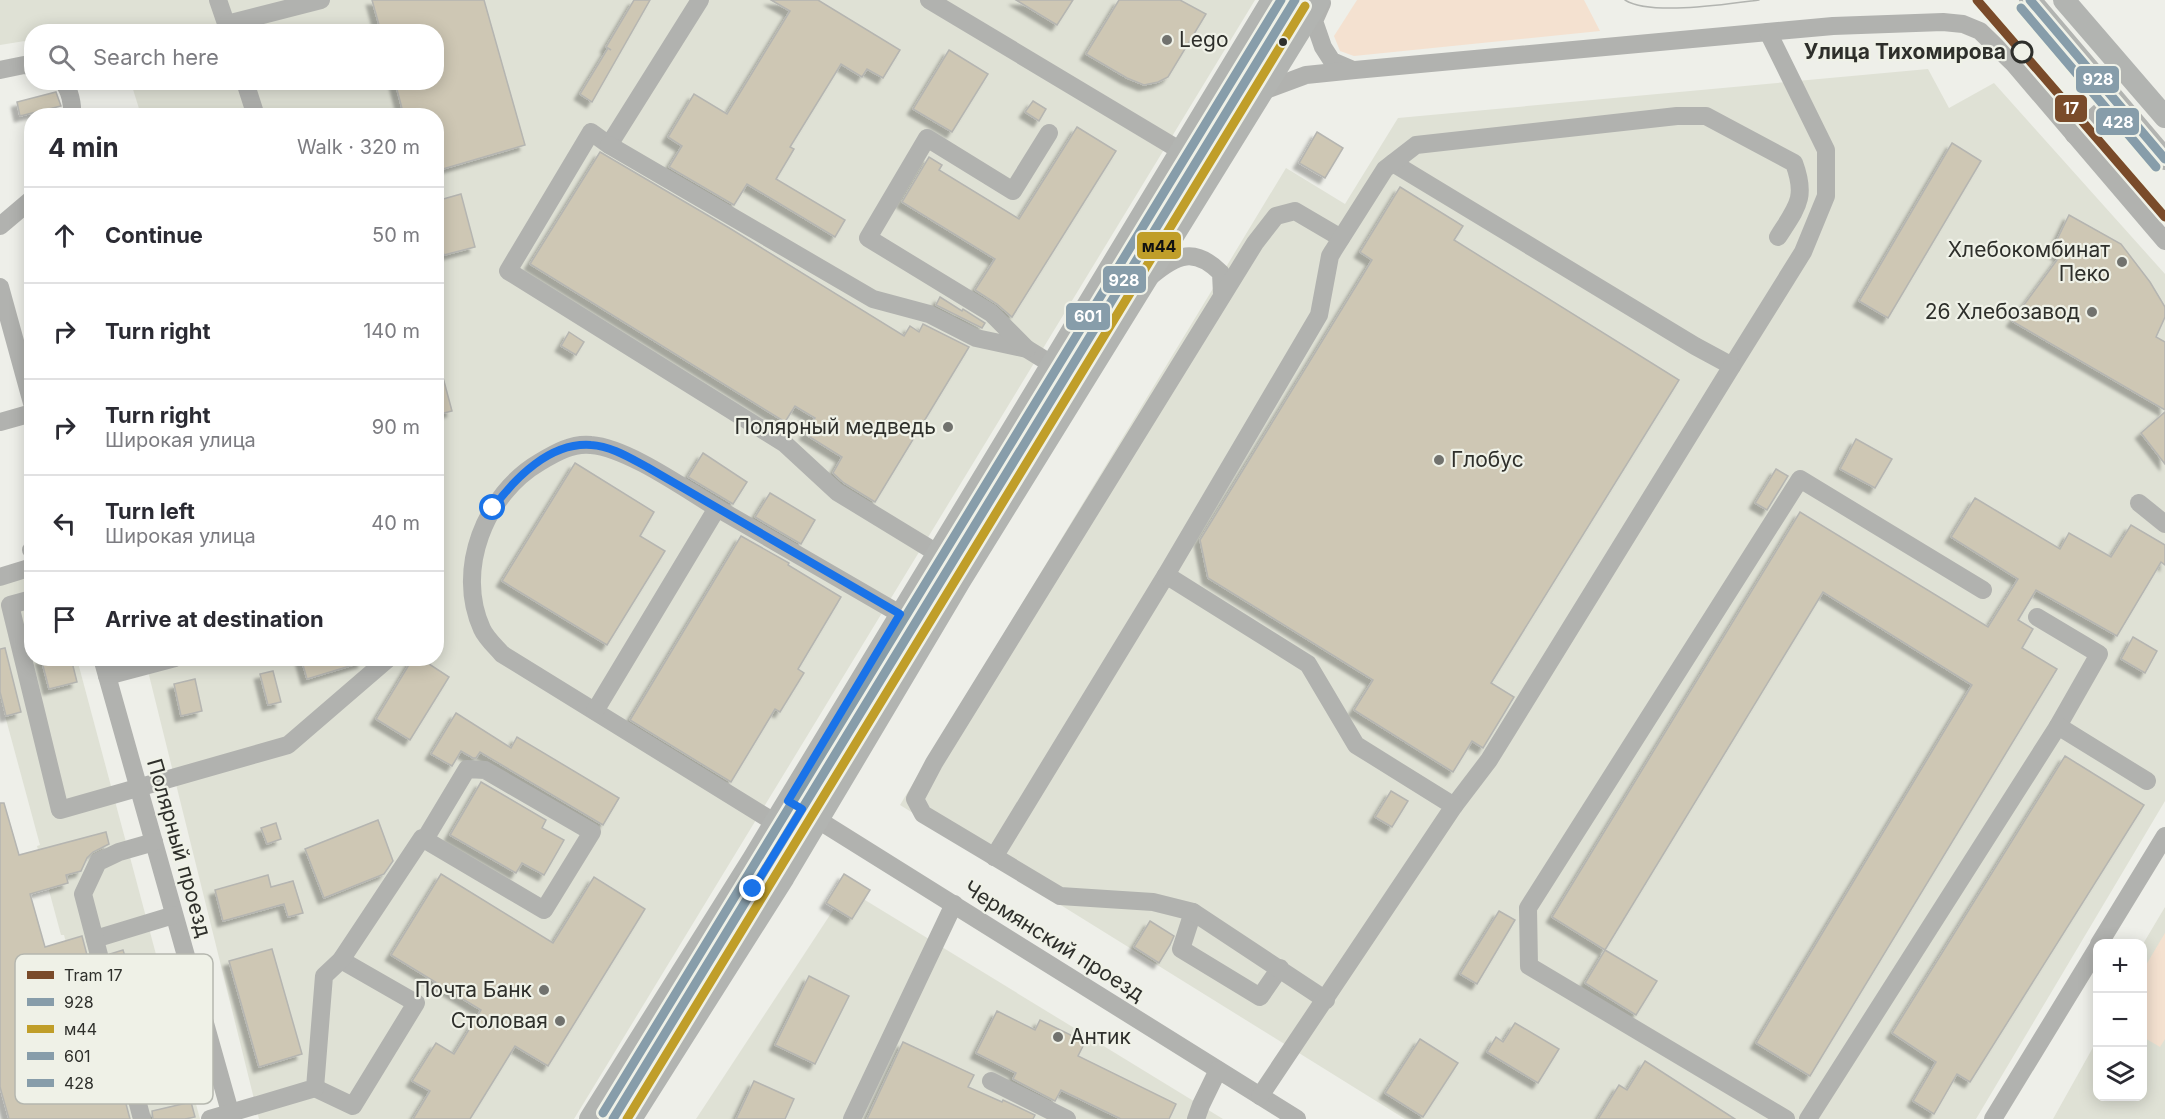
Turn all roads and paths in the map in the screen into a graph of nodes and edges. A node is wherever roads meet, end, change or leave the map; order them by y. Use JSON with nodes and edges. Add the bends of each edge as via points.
{"nodes":[{"id":1,"x":218,"y":0,"type":"edge"},
{"id":2,"x":321,"y":0,"type":"edge"},
{"id":3,"x":700,"y":0,"type":"edge"},
{"id":4,"x":929,"y":0,"type":"edge"},
{"id":5,"x":1272,"y":0,"type":"edge"},
{"id":6,"x":1295,"y":0,"type":"edge"},
{"id":7,"x":1321,"y":0,"type":"edge"},
{"id":8,"x":2030,"y":0,"type":"edge"},
{"id":9,"x":2064,"y":0,"type":"edge"},
{"id":10,"x":227,"y":24,"type":"edge"},
{"id":11,"x":241,"y":24,"type":"edge"},
{"id":12,"x":1767,"y":32,"type":"junction"},
{"id":13,"x":24,"y":64,"type":"edge"},
{"id":14,"x":0,"y":70,"type":"edge"},
{"id":15,"x":1355,"y":70,"type":"junction"},
{"id":16,"x":67,"y":90,"type":"edge"},
{"id":17,"x":248,"y":90,"type":"edge"},
{"id":18,"x":1263,"y":91,"type":"junction"},
{"id":19,"x":2114,"y":99,"type":"junction"},
{"id":20,"x":73,"y":108,"type":"edge"},
{"id":21,"x":253,"y":108,"type":"edge"},
{"id":22,"x":2165,"y":117,"type":"edge"},
{"id":23,"x":1048,"y":133,"type":"dead end"},
{"id":24,"x":2074,"y":135,"type":"junction"},
{"id":25,"x":609,"y":145,"type":"junction"},
{"id":26,"x":2165,"y":159,"type":"edge"},
{"id":27,"x":1197,"y":161,"type":"junction"},
{"id":28,"x":1393,"y":163,"type":"junction"},
{"id":29,"x":24,"y":206,"type":"edge"},
{"id":30,"x":0,"y":226,"type":"edge"},
{"id":31,"x":1778,"y":237,"type":"dead end"},
{"id":32,"x":1341,"y":238,"type":"junction"},
{"id":33,"x":2165,"y":242,"type":"edge"},
{"id":34,"x":1147,"y":279,"type":"junction"},
{"id":35,"x":0,"y":287,"type":"edge"},
{"id":36,"x":1222,"y":294,"type":"junction"},
{"id":37,"x":4,"y":321,"type":"edge"},
{"id":38,"x":1027,"y":349,"type":"junction"},
{"id":39,"x":1053,"y":364,"type":"junction"},
{"id":40,"x":1732,"y":366,"type":"junction"},
{"id":41,"x":24,"y":380,"type":"edge"},
{"id":42,"x":24,"y":415,"type":"edge"},
{"id":43,"x":0,"y":422,"type":"edge"},
{"id":44,"x":2139,"y":503,"type":"dead end"},
{"id":45,"x":717,"y":508,"type":"junction"},
{"id":46,"x":2165,"y":524,"type":"edge"},
{"id":47,"x":937,"y":553,"type":"junction"},
{"id":48,"x":24,"y":570,"type":"edge"},
{"id":49,"x":1166,"y":575,"type":"junction"},
{"id":50,"x":0,"y":577,"type":"edge"},
{"id":51,"x":1983,"y":590,"type":"dead end"},
{"id":52,"x":24,"y":601,"type":"edge"},
{"id":53,"x":900,"y":614,"type":"junction"},
{"id":54,"x":2037,"y":617,"type":"dead end"},
{"id":55,"x":24,"y":662,"type":"edge"},
{"id":56,"x":25,"y":666,"type":"edge"},
{"id":57,"x":104,"y":666,"type":"edge"},
{"id":58,"x":145,"y":666,"type":"edge"},
{"id":59,"x":380,"y":666,"type":"edge"},
{"id":60,"x":107,"y":676,"type":"junction"},
{"id":61,"x":595,"y":711,"type":"junction"},
{"id":62,"x":2058,"y":726,"type":"junction"},
{"id":63,"x":2147,"y":781,"type":"dead end"},
{"id":64,"x":138,"y":787,"type":"junction"},
{"id":65,"x":1454,"y":806,"type":"junction"},
{"id":66,"x":803,"y":810,"type":"junction"},
{"id":67,"x":774,"y":822,"type":"junction"},
{"id":68,"x":2165,"y":836,"type":"edge"},
{"id":69,"x":425,"y":839,"type":"junction"},
{"id":70,"x":154,"y":842,"type":"junction"},
{"id":71,"x":994,"y":856,"type":"junction"},
{"id":72,"x":753,"y":889,"type":"junction"},
{"id":73,"x":726,"y":900,"type":"junction"},
{"id":74,"x":954,"y":904,"type":"junction"},
{"id":75,"x":1193,"y":912,"type":"junction"},
{"id":76,"x":760,"y":913,"type":"junction"},
{"id":77,"x":174,"y":915,"type":"junction"},
{"id":78,"x":94,"y":939,"type":"junction"},
{"id":79,"x":2102,"y":939,"type":"edge"},
{"id":80,"x":2093,"y":953,"type":"edge"},
{"id":81,"x":98,"y":954,"type":"edge"},
{"id":82,"x":185,"y":954,"type":"edge"},
{"id":83,"x":341,"y":960,"type":"junction"},
{"id":84,"x":1280,"y":968,"type":"junction"},
{"id":85,"x":1326,"y":1000,"type":"junction"},
{"id":86,"x":213,"y":1053,"type":"edge"},
{"id":87,"x":1218,"y":1070,"type":"junction"},
{"id":88,"x":991,"y":1081,"type":"dead end"},
{"id":89,"x":315,"y":1088,"type":"junction"},
{"id":90,"x":1260,"y":1096,"type":"junction"},
{"id":91,"x":138,"y":1104,"type":"edge"},
{"id":92,"x":354,"y":1113,"type":"edge"},
{"id":93,"x":231,"y":1116,"type":"edge"},
{"id":94,"x":142,"y":1119,"type":"edge"},
{"id":95,"x":210,"y":1119,"type":"edge"},
{"id":96,"x":590,"y":1119,"type":"edge"},
{"id":97,"x":613,"y":1119,"type":"edge"},
{"id":98,"x":631,"y":1119,"type":"edge"},
{"id":99,"x":852,"y":1119,"type":"edge"},
{"id":100,"x":1068,"y":1119,"type":"edge"},
{"id":101,"x":1196,"y":1119,"type":"edge"},
{"id":102,"x":1297,"y":1119,"type":"edge"},
{"id":103,"x":1786,"y":1119,"type":"edge"},
{"id":104,"x":1809,"y":1119,"type":"edge"},
{"id":105,"x":1993,"y":1119,"type":"edge"}],
"edges":[{"from":1,"to":10,"type":"street"},
{"from":2,"to":11,"type":"street"},
{"from":3,"to":25,"type":"street"},
{"from":4,"to":27,"type":"street"},
{"from":5,"to":27,"type":"main road"},
{"from":6,"to":27,"type":"street"},
{"from":7,"to":15,"type":"street","via":[[1314,21],[1323,47],[1332,61]]},
{"from":7,"to":18,"type":"main road"},
{"from":8,"to":19,"type":"main road"},
{"from":9,"to":22,"type":"main road"},
{"from":12,"to":15,"type":"street"},
{"from":12,"to":24,"type":"street","via":[[1833,26],[1963,24],[1980,31],[2013,63]]},
{"from":12,"to":40,"type":"street","via":[[1826,150],[1826,196],[1803,252]]},
{"from":13,"to":14,"type":"street"},
{"from":15,"to":18,"type":"street","via":[[1306,75]]},
{"from":16,"to":20,"type":"street"},
{"from":17,"to":21,"type":"street"},
{"from":18,"to":27,"type":"main road"},
{"from":19,"to":24,"type":"street"},
{"from":19,"to":26,"type":"main road"},
{"from":23,"to":38,"type":"street","via":[[1013,191],[927,138],[868,238],[991,312]]},
{"from":24,"to":33,"type":"street"},
{"from":25,"to":38,"type":"street","via":[[873,299],[928,314],[975,338]]},
{"from":25,"to":47,"type":"street","via":[[591,132],[508,271],[784,443],[837,492]]},
{"from":27,"to":34,"type":"main road"},
{"from":27,"to":39,"type":"main road"},
{"from":27,"to":66,"type":"street"},
{"from":28,"to":31,"type":"street","via":[[1416,145],[1659,117],[1706,116],[1794,163],[1800,180],[1799,203]]},
{"from":28,"to":32,"type":"street","via":[[1385,169]]},
{"from":28,"to":40,"type":"street"},
{"from":29,"to":30,"type":"street"},
{"from":32,"to":36,"type":"street","via":[[1296,211],[1276,216]]},
{"from":32,"to":49,"type":"street","via":[[1330,256],[1319,315]]},
{"from":34,"to":36,"type":"street","via":[[1180,258],[1196,255],[1221,273]]},
{"from":34,"to":66,"type":"main road","via":[[947,601]]},
{"from":35,"to":37,"type":"street"},
{"from":36,"to":71,"type":"street","via":[[915,799],[923,814]]},
{"from":37,"to":41,"type":"street"},
{"from":38,"to":39,"type":"street"},
{"from":39,"to":47,"type":"main road"},
{"from":40,"to":65,"type":"street","via":[[1489,760]]},
{"from":42,"to":43,"type":"street"},
{"from":44,"to":46,"type":"street"},
{"from":45,"to":53,"type":"street"},
{"from":45,"to":61,"type":"street"},
{"from":45,"to":61,"type":"street","via":[[619,452],[590,445],[561,449],[531,467],[493,508],[481,531],[473,561],[474,607],[482,631],[502,654]]},
{"from":47,"to":53,"type":"main road"},
{"from":48,"to":50,"type":"street"},
{"from":49,"to":65,"type":"street","via":[[1308,664],[1356,745]]},
{"from":49,"to":71,"type":"street"},
{"from":51,"to":103,"type":"street","via":[[1800,479],[1528,908],[1529,966]]},
{"from":52,"to":55,"type":"street","via":[[10,605]]},
{"from":53,"to":66,"type":"main road"},
{"from":54,"to":62,"type":"street","via":[[2099,654]]},
{"from":56,"to":64,"type":"street","via":[[60,810]]},
{"from":57,"to":60,"type":"street","name":"Полярный проезд"},
{"from":58,"to":60,"type":"street"},
{"from":59,"to":64,"type":"street","via":[[288,745]]},
{"from":60,"to":64,"type":"street","name":"Полярный проезд"},
{"from":61,"to":67,"type":"street"},
{"from":62,"to":63,"type":"street"},
{"from":62,"to":104,"type":"street"},
{"from":64,"to":70,"type":"street","name":"Полярный проезд"},
{"from":65,"to":85,"type":"street"},
{"from":66,"to":67,"type":"main road"},
{"from":66,"to":72,"type":"street"},
{"from":66,"to":74,"type":"street","name":"Чермянский проезд"},
{"from":66,"to":76,"type":"main road"},
{"from":67,"to":73,"type":"main road"},
{"from":68,"to":79,"type":"street"},
{"from":69,"to":69,"type":"street","via":[[543,910],[592,832],[485,770],[467,770]]},
{"from":69,"to":83,"type":"street","via":[[422,838]]},
{"from":70,"to":77,"type":"street","name":"Полярный проезд"},
{"from":70,"to":78,"type":"street","via":[[98,862],[83,894]]},
{"from":71,"to":75,"type":"street","via":[[1060,896],[1153,902]]},
{"from":72,"to":73,"type":"main road"},
{"from":72,"to":76,"type":"main road","via":[[763,899]]},
{"from":72,"to":97,"type":"street"},
{"from":73,"to":96,"type":"main road"},
{"from":74,"to":87,"type":"street","name":"Чермянский проезд"},
{"from":74,"to":99,"type":"street"},
{"from":75,"to":84,"type":"street"},
{"from":75,"to":84,"type":"street","via":[[1181,950],[1260,996]]},
{"from":76,"to":98,"type":"main road"},
{"from":77,"to":78,"type":"street"},
{"from":77,"to":82,"type":"street","name":"Полярный проезд"},
{"from":78,"to":81,"type":"street"},
{"from":80,"to":105,"type":"street"},
{"from":83,"to":89,"type":"street","via":[[324,976]]},
{"from":83,"to":92,"type":"street","via":[[416,1003]]},
{"from":84,"to":85,"type":"street"},
{"from":85,"to":90,"type":"street"},
{"from":86,"to":93,"type":"street","name":"Полярный проезд"},
{"from":87,"to":90,"type":"street","name":"Чермянский проезд"},
{"from":87,"to":101,"type":"street"},
{"from":88,"to":100,"type":"street"},
{"from":89,"to":92,"type":"street"},
{"from":89,"to":93,"type":"street"},
{"from":90,"to":102,"type":"street","name":"Чермянский проезд"},
{"from":91,"to":94,"type":"street"},
{"from":93,"to":95,"type":"street"}]}
